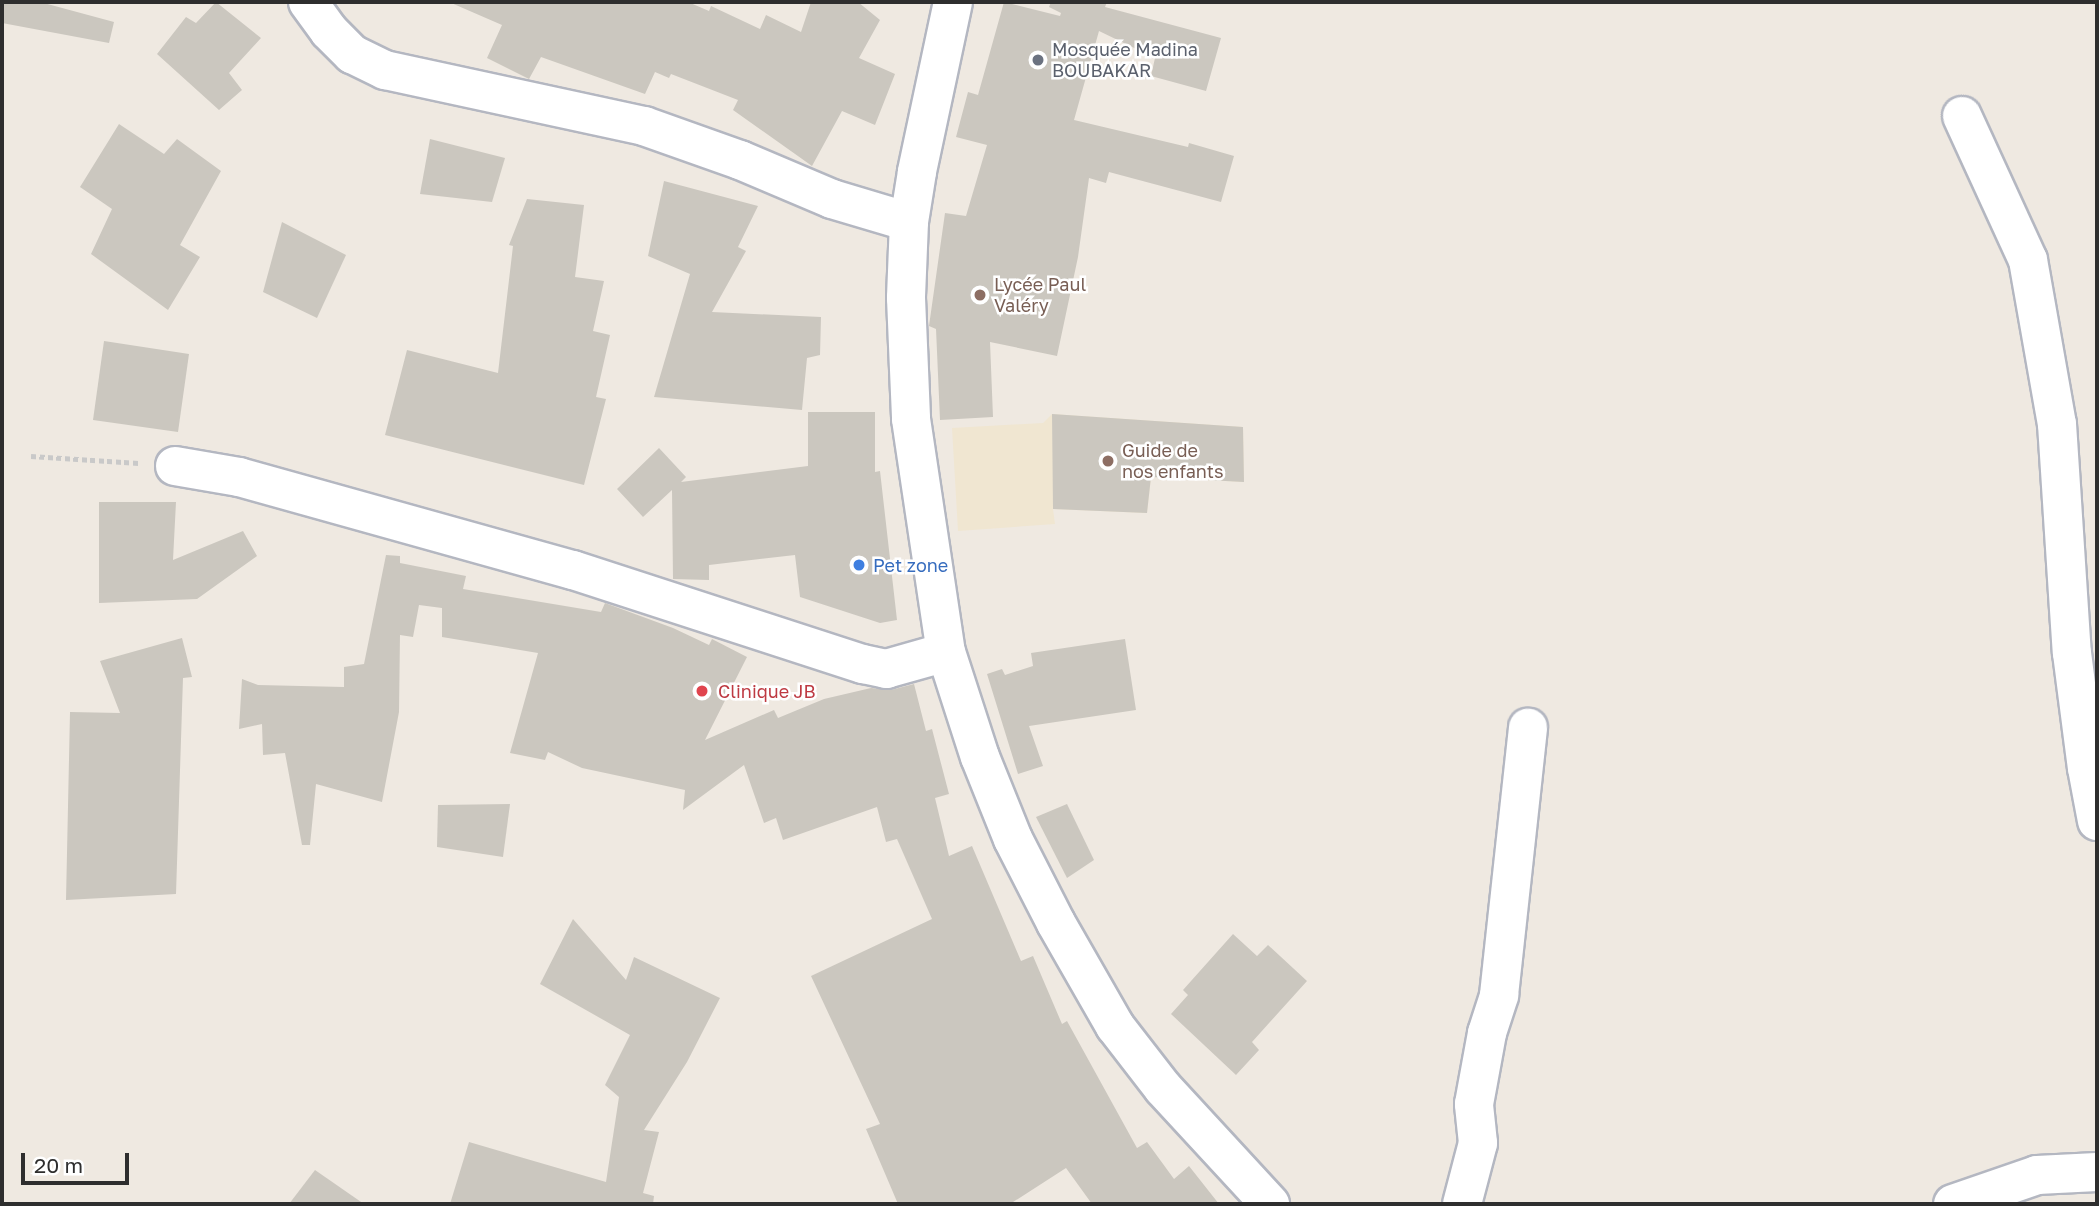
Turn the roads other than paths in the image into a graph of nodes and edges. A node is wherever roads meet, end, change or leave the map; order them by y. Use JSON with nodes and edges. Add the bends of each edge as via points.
{"nodes":[{"id":1,"x":308,"y":2,"type":"edge"},
{"id":2,"x":953,"y":2,"type":"edge"},
{"id":3,"x":1962,"y":116,"type":"dead end"},
{"id":4,"x":909,"y":222,"type":"junction"},
{"id":5,"x":175,"y":466,"type":"road end"},
{"id":6,"x":946,"y":652,"type":"junction"},
{"id":7,"x":1528,"y":728,"type":"dead end"},
{"id":8,"x":2097,"y":821,"type":"edge"},
{"id":9,"x":2097,"y":1172,"type":"edge"},
{"id":10,"x":1270,"y":1204,"type":"edge"},
{"id":11,"x":1462,"y":1204,"type":"edge"},
{"id":12,"x":1953,"y":1204,"type":"edge"}],
"edges":[{"from":1,"to":4,"type":"street","via":[[352,54],[385,70],[644,126],[832,199]]},
{"from":2,"to":4,"type":"street"},
{"from":3,"to":8,"type":"street","via":[[2028,260],[2057,424],[2072,653]]},
{"from":4,"to":6,"type":"street","via":[[906,298],[911,419]]},
{"from":5,"to":6,"type":"street","via":[[239,477],[560,566],[863,664],[886,669]]},
{"from":6,"to":10,"type":"street","via":[[995,798],[1034,881],[1115,1026],[1163,1088]]},
{"from":7,"to":11,"type":"street","via":[[1499,995],[1474,1104],[1478,1143]]},
{"from":9,"to":12,"type":"street","via":[[2037,1175]]}]}
